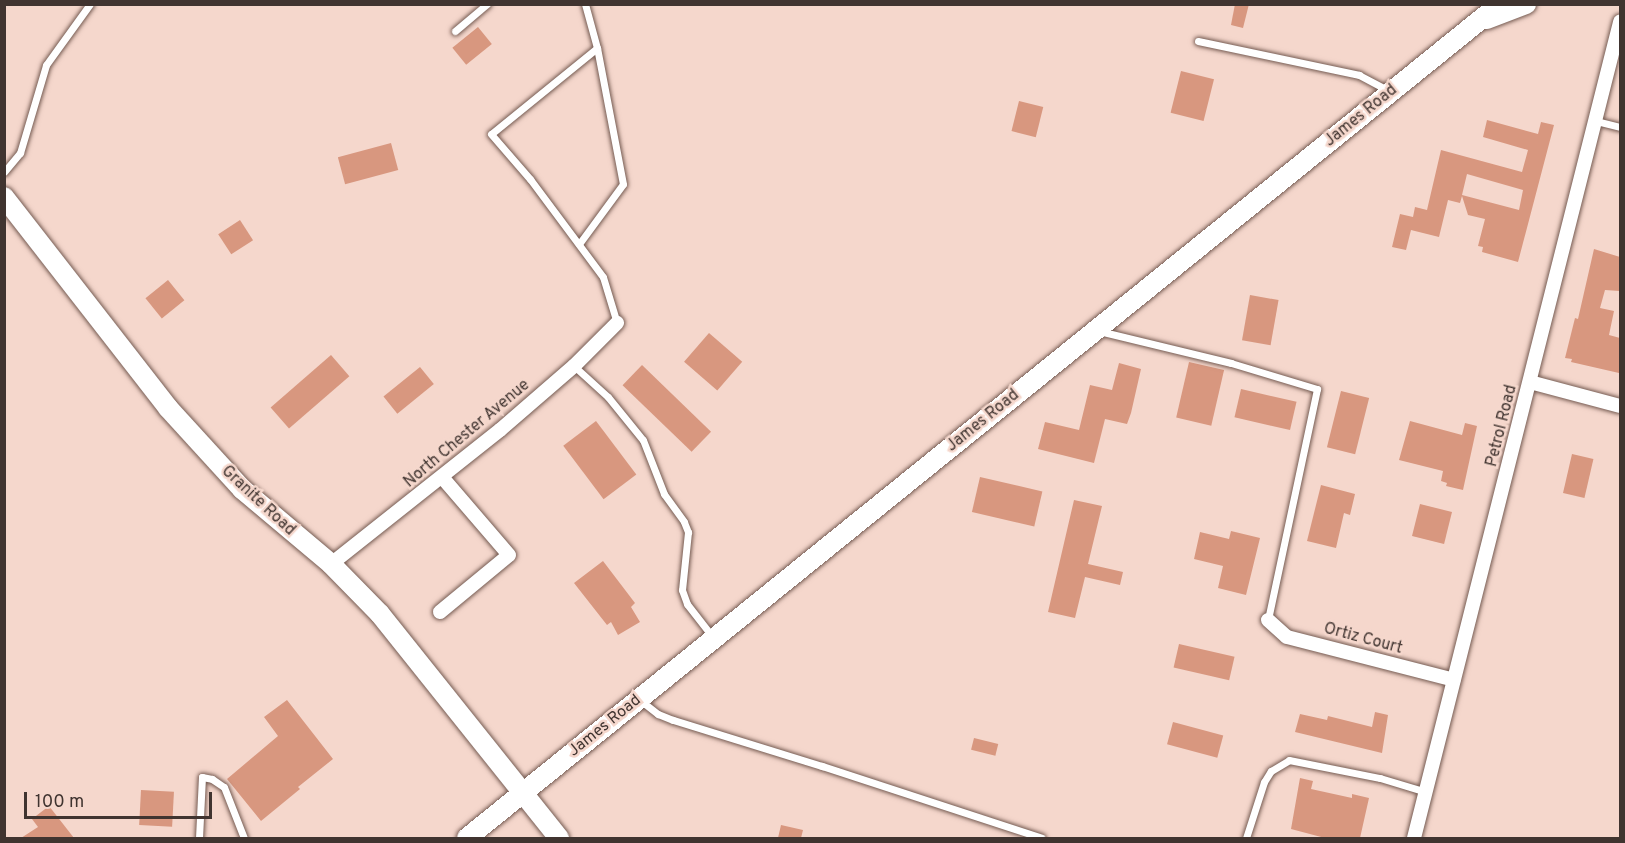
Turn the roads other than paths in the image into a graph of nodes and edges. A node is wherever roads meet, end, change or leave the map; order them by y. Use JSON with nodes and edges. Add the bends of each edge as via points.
{"nodes":[{"id":1,"x":90,"y":4,"type":"edge"},
{"id":2,"x":487,"y":4,"type":"edge"},
{"id":3,"x":585,"y":4,"type":"edge"},
{"id":4,"x":1500,"y":4,"type":"edge"},
{"id":5,"x":1526,"y":4,"type":"edge"},
{"id":6,"x":1479,"y":21,"type":"junction"},
{"id":7,"x":1620,"y":28,"type":"edge"},
{"id":8,"x":455,"y":31,"type":"dead end"},
{"id":9,"x":1198,"y":41,"type":"dead end"},
{"id":10,"x":597,"y":48,"type":"junction"},
{"id":11,"x":1391,"y":92,"type":"junction"},
{"id":12,"x":1596,"y":121,"type":"junction"},
{"id":13,"x":1620,"y":127,"type":"edge"},
{"id":14,"x":4,"y":172,"type":"edge"},
{"id":15,"x":4,"y":197,"type":"edge"},
{"id":16,"x":579,"y":244,"type":"junction"},
{"id":17,"x":617,"y":323,"type":"joint"},
{"id":18,"x":1095,"y":330,"type":"junction"},
{"id":19,"x":574,"y":366,"type":"junction"},
{"id":20,"x":1530,"y":382,"type":"junction"},
{"id":21,"x":1620,"y":406,"type":"edge"},
{"id":22,"x":442,"y":477,"type":"junction"},
{"id":23,"x":332,"y":564,"type":"junction"},
{"id":24,"x":440,"y":612,"type":"dead end"},
{"id":25,"x":1268,"y":620,"type":"joint"},
{"id":26,"x":713,"y":639,"type":"junction"},
{"id":27,"x":1454,"y":680,"type":"junction"},
{"id":28,"x":639,"y":699,"type":"junction"},
{"id":29,"x":1426,"y":792,"type":"junction"},
{"id":30,"x":522,"y":794,"type":"junction"},
{"id":31,"x":199,"y":838,"type":"edge"},
{"id":32,"x":244,"y":838,"type":"edge"},
{"id":33,"x":467,"y":838,"type":"edge"},
{"id":34,"x":559,"y":838,"type":"edge"},
{"id":35,"x":1042,"y":838,"type":"edge"},
{"id":36,"x":1246,"y":838,"type":"edge"},
{"id":37,"x":1414,"y":838,"type":"edge"}],
"edges":[{"from":1,"to":14,"type":"lane","via":[[46,65],[20,153]]},
{"from":2,"to":8,"type":"lane"},
{"from":3,"to":10,"type":"lane"},
{"from":4,"to":6,"type":"main road","name":"James Road"},
{"from":5,"to":6,"type":"main road"},
{"from":6,"to":11,"type":"main road","name":"James Road"},
{"from":7,"to":12,"type":"street","name":"Petrol Road"},
{"from":9,"to":11,"type":"lane","via":[[1359,75]]},
{"from":10,"to":16,"type":"lane","via":[[623,184]]},
{"from":10,"to":16,"type":"lane","via":[[490,135],[530,179]]},
{"from":11,"to":18,"type":"main road","name":"James Road"},
{"from":12,"to":13,"type":"lane"},
{"from":12,"to":20,"type":"street","name":"Petrol Road"},
{"from":15,"to":23,"type":"main road","name":"Granite Road","via":[[168,408],[242,489]]},
{"from":16,"to":17,"type":"lane","via":[[603,277]]},
{"from":17,"to":19,"type":"street","name":"North Chester Avenue"},
{"from":18,"to":25,"type":"lane","via":[[1231,363],[1317,389]]},
{"from":18,"to":26,"type":"main road","name":"James Road"},
{"from":19,"to":22,"type":"street","name":"North Chester Avenue"},
{"from":19,"to":26,"type":"lane","via":[[608,396],[643,440],[664,494],[688,532],[682,590]]},
{"from":20,"to":21,"type":"street"},
{"from":20,"to":27,"type":"street","name":"Petrol Road"},
{"from":22,"to":23,"type":"street","name":"North Chester Avenue"},
{"from":22,"to":24,"type":"street","via":[[509,555]]},
{"from":23,"to":30,"type":"main road","name":"Granite Road","via":[[410,650]]},
{"from":25,"to":27,"type":"street","name":"Ortiz Court","via":[[1287,637]]},
{"from":26,"to":28,"type":"main road","name":"James Road"},
{"from":27,"to":29,"type":"street","name":"Petrol Road"},
{"from":28,"to":30,"type":"main road","name":"James Road"},
{"from":28,"to":35,"type":"lane","via":[[658,714],[674,720]]},
{"from":29,"to":36,"type":"lane","via":[[1380,778],[1289,760],[1271,771],[1264,782]]},
{"from":29,"to":37,"type":"street","name":"Petrol Road"},
{"from":30,"to":33,"type":"main road","name":"James Road"},
{"from":30,"to":34,"type":"main road","name":"Granite Road"},
{"from":31,"to":32,"type":"lane","via":[[202,777],[224,787]]}]}
